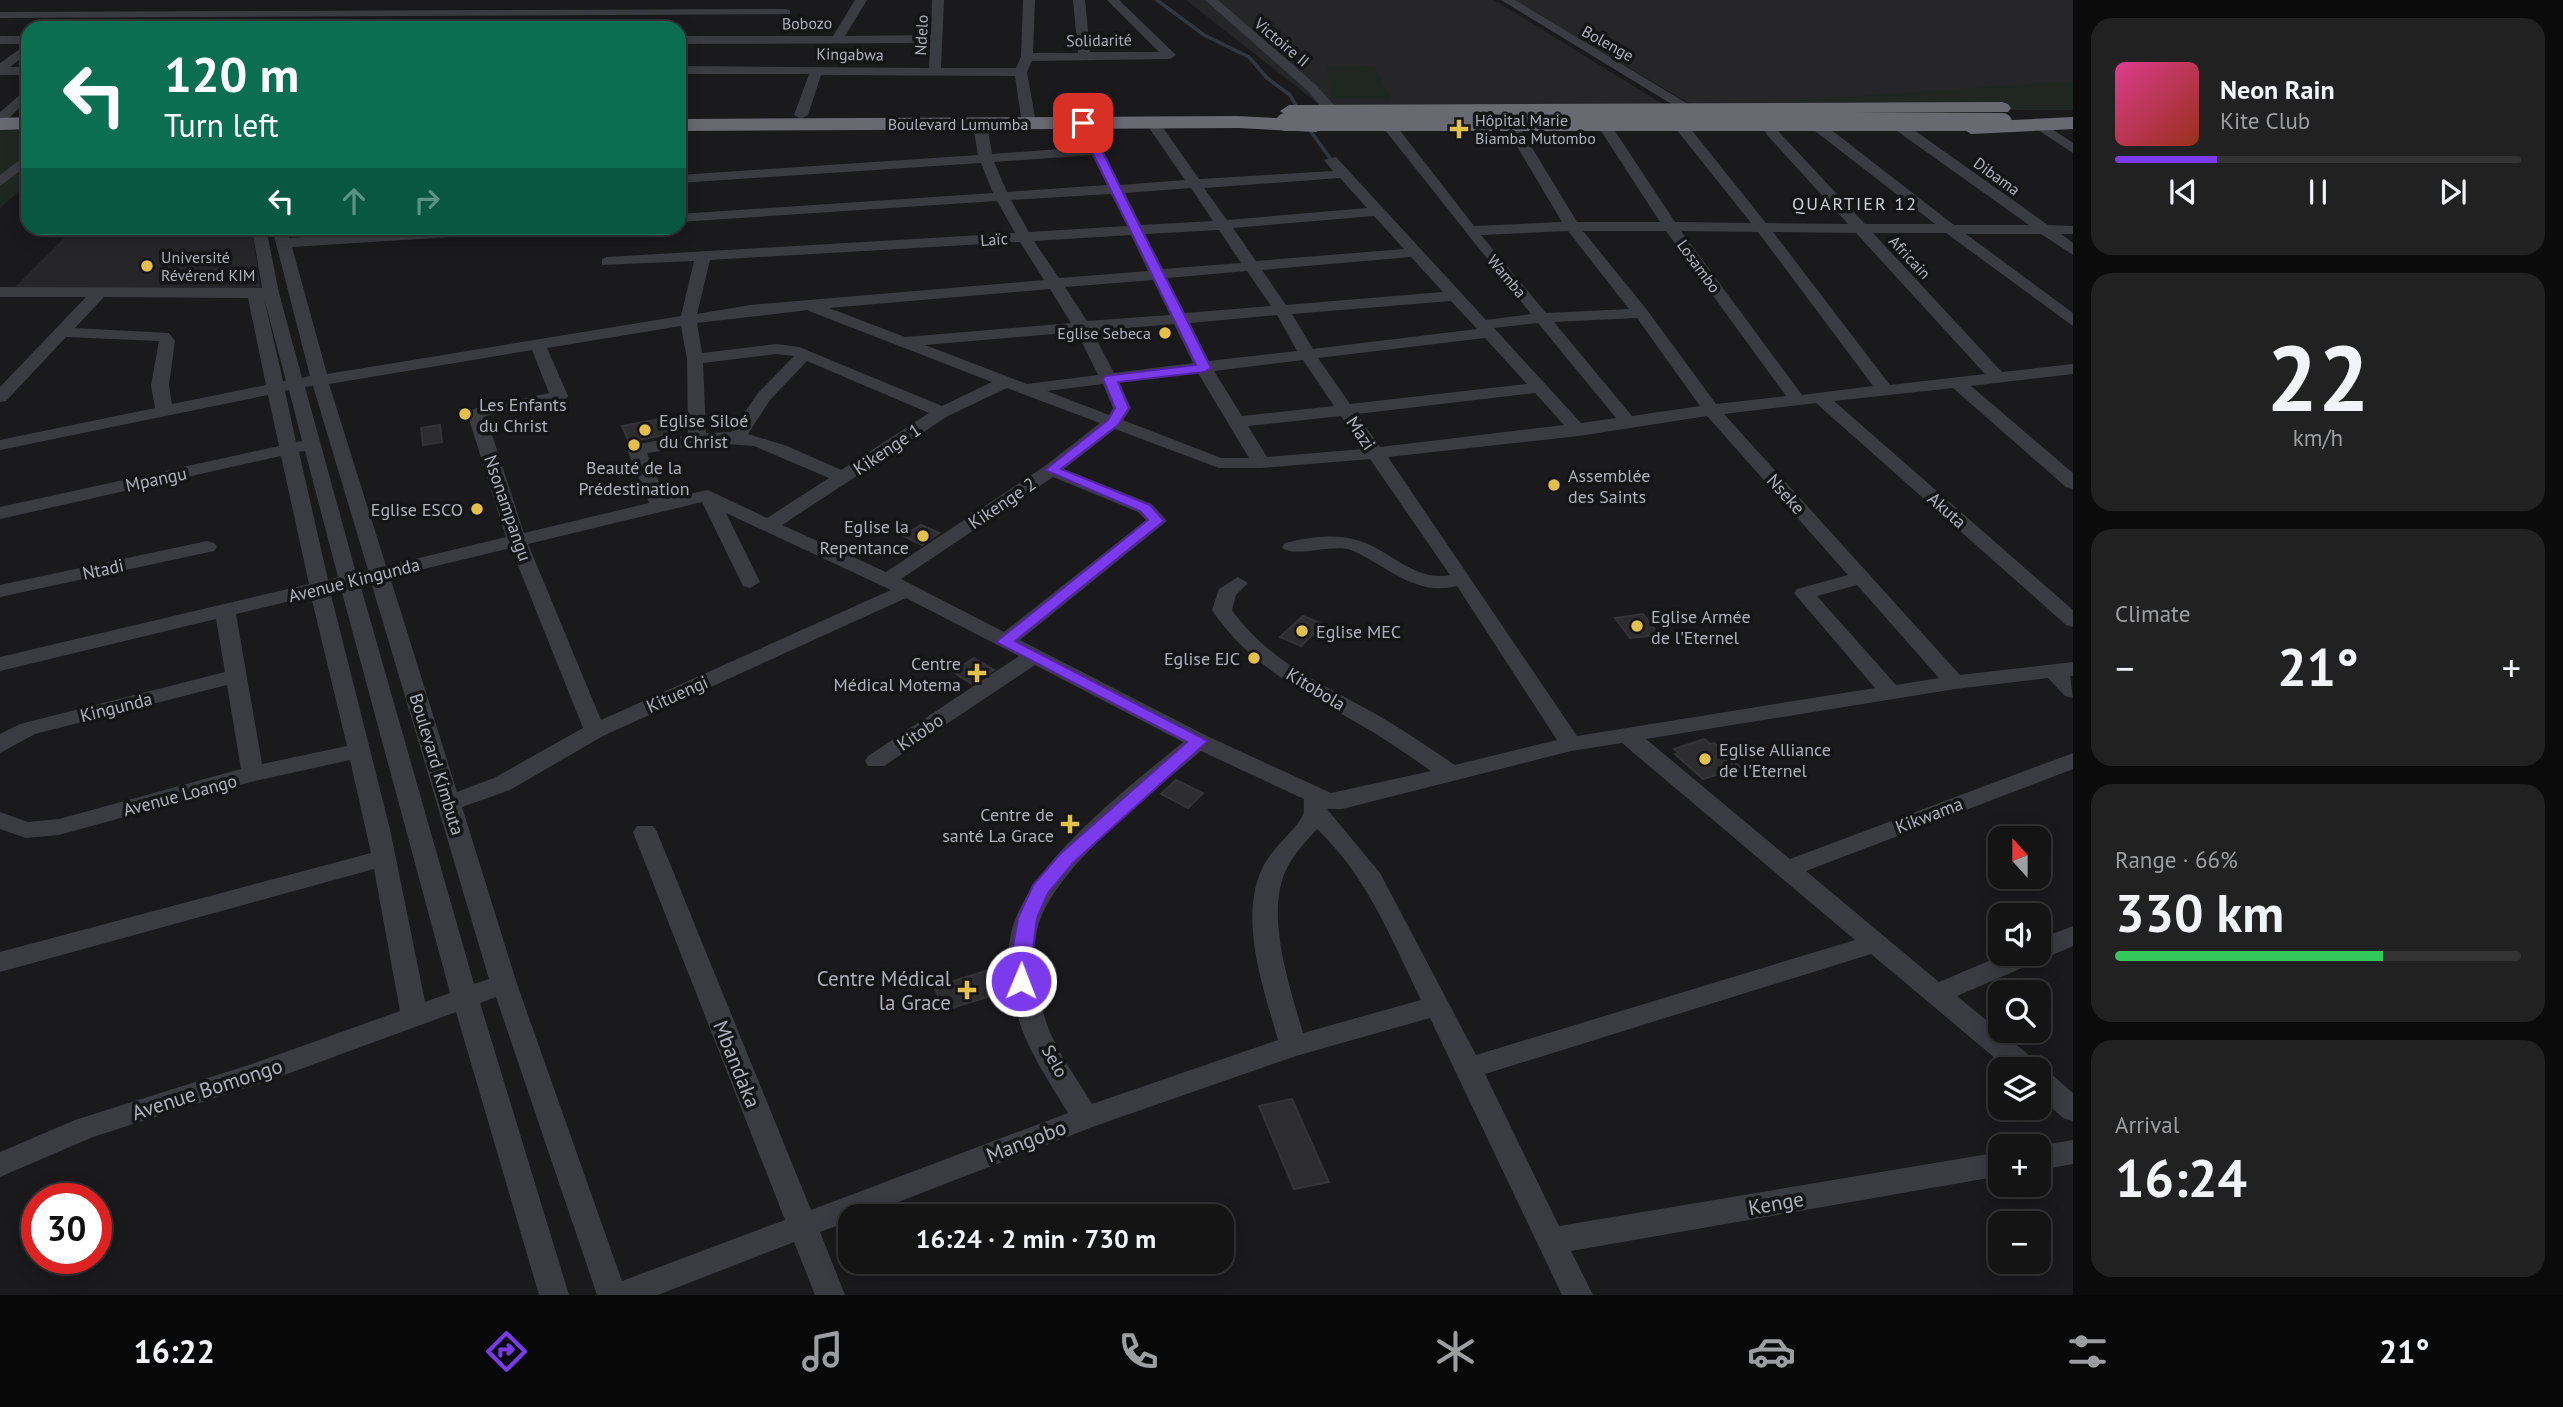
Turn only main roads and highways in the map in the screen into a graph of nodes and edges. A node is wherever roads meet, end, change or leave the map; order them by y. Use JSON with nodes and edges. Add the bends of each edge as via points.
{"nodes":[{"id":1,"x":686,"y":115,"type":"edge"},
{"id":2,"x":21,"y":117,"type":"edge"},
{"id":3,"x":1,"y":118,"type":"edge"},
{"id":4,"x":1296,"y":118,"type":"junction"},
{"id":5,"x":2072,"y":118,"type":"edge"},
{"id":6,"x":1028,"y":119,"type":"junction"},
{"id":7,"x":1235,"y":119,"type":"junction"},
{"id":8,"x":21,"y":122,"type":"edge"},
{"id":9,"x":686,"y":125,"type":"edge"}],
"edges":[{"from":1,"to":6,"type":"highway","name":"Boulevard Lumumba"},
{"from":2,"to":3,"type":"highway"},
{"from":3,"to":8,"type":"highway"},
{"from":4,"to":5,"type":"highway","bridge":true},
{"from":4,"to":5,"type":"highway","via":[[1331,110],[2008,108]]},
{"from":4,"to":5,"type":"highway","via":[[1390,127],[1513,128],[2043,127]]},
{"from":4,"to":7,"type":"highway"},
{"from":6,"to":7,"type":"highway","name":"Boulevard Lumumba"},
{"from":6,"to":7,"type":"highway","name":"Boulevard Lumumba","via":[[1083,123]]},
{"from":6,"to":9,"type":"highway","name":"Boulevard Lumumba","via":[[980,124]]}]}
